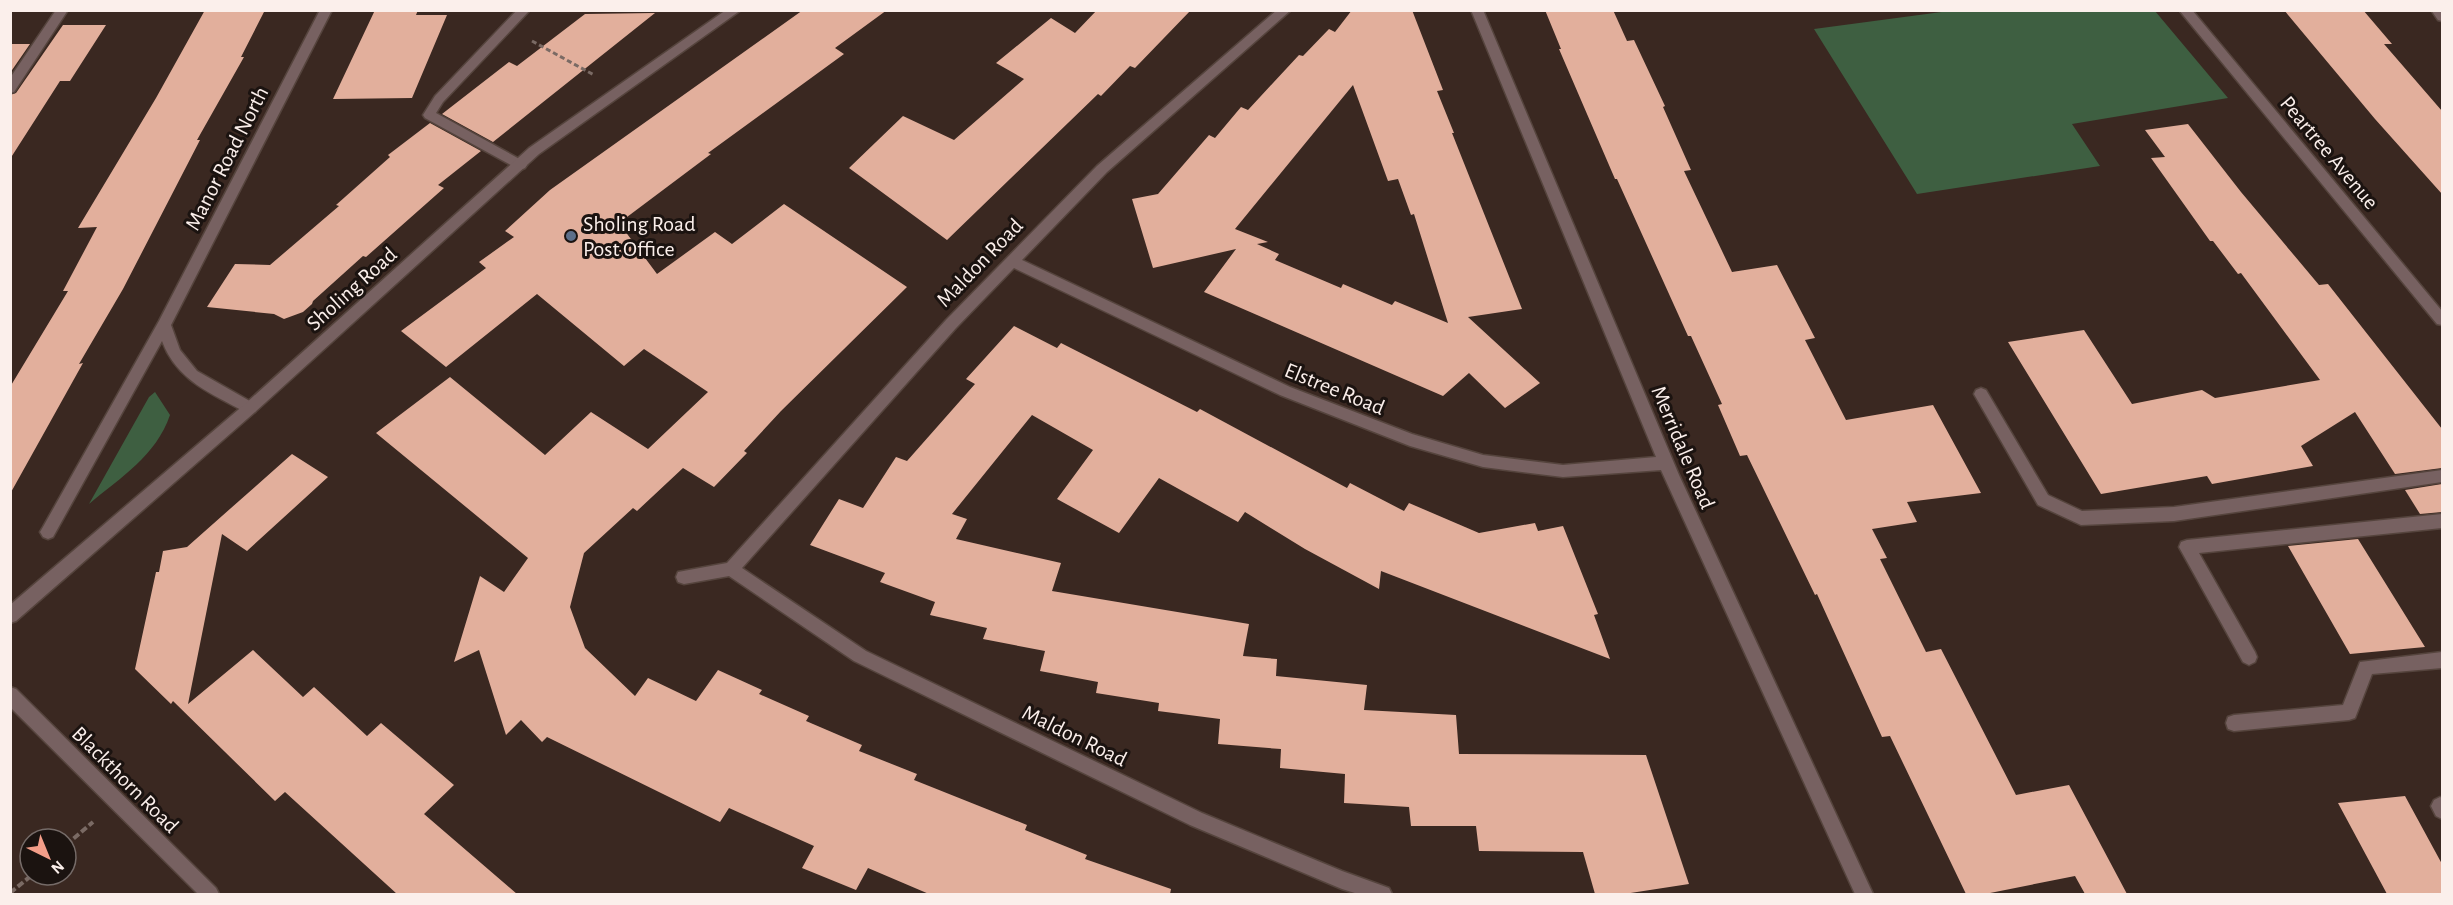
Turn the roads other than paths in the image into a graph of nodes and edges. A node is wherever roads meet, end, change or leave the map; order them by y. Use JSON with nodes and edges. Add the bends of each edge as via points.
{"nodes":[{"id":1,"x":62,"y":10,"type":"edge"},
{"id":2,"x":326,"y":10,"type":"edge"},
{"id":3,"x":524,"y":10,"type":"edge"},
{"id":4,"x":735,"y":10,"type":"edge"},
{"id":5,"x":1285,"y":10,"type":"edge"},
{"id":6,"x":1477,"y":10,"type":"edge"},
{"id":7,"x":2185,"y":10,"type":"edge"},
{"id":8,"x":2437,"y":10,"type":"edge"},
{"id":9,"x":2442,"y":17,"type":"edge"},
{"id":10,"x":10,"y":89,"type":"edge"},
{"id":11,"x":520,"y":165,"type":"junction"},
{"id":12,"x":1011,"y":261,"type":"junction"},
{"id":13,"x":2442,"y":320,"type":"edge"},
{"id":14,"x":164,"y":325,"type":"junction"},
{"id":15,"x":1981,"y":394,"type":"dead end"},
{"id":16,"x":250,"y":408,"type":"junction"},
{"id":17,"x":1665,"y":463,"type":"junction"},
{"id":18,"x":2442,"y":476,"type":"edge"},
{"id":19,"x":2442,"y":521,"type":"edge"},
{"id":20,"x":48,"y":532,"type":"dead end"},
{"id":21,"x":730,"y":569,"type":"junction"},
{"id":22,"x":684,"y":577,"type":"dead end"},
{"id":23,"x":10,"y":616,"type":"edge"},
{"id":24,"x":2249,"y":657,"type":"dead end"},
{"id":25,"x":2442,"y":660,"type":"edge"},
{"id":26,"x":10,"y":695,"type":"edge"},
{"id":27,"x":2234,"y":723,"type":"dead end"},
{"id":28,"x":210,"y":894,"type":"edge"},
{"id":29,"x":1383,"y":894,"type":"edge"},
{"id":30,"x":1864,"y":894,"type":"edge"}],
"edges":[{"from":1,"to":10,"type":"street"},
{"from":2,"to":14,"type":"street","name":"Manor Road North"},
{"from":3,"to":11,"type":"street","via":[[439,99],[429,115]]},
{"from":4,"to":11,"type":"street","name":"Sholing Road","via":[[534,151]]},
{"from":5,"to":12,"type":"street","name":"Maldon Road","via":[[1102,169]]},
{"from":6,"to":17,"type":"street","name":"Merridale Road"},
{"from":7,"to":13,"type":"street","name":"Peartree Avenue"},
{"from":8,"to":9,"type":"street"},
{"from":11,"to":16,"type":"street","name":"Sholing Road"},
{"from":12,"to":17,"type":"street","name":"Elstree Road","via":[[1285,391],[1410,440],[1483,461],[1563,471]]},
{"from":12,"to":21,"type":"street","name":"Maldon Road"},
{"from":14,"to":16,"type":"street","via":[[174,353],[192,375]]},
{"from":14,"to":20,"type":"street","name":"Manor Road North"},
{"from":15,"to":18,"type":"street","via":[[2043,500],[2081,518],[2174,514]]},
{"from":16,"to":23,"type":"street","name":"Sholing Road"},
{"from":17,"to":30,"type":"street","name":"Merridale Road"},
{"from":19,"to":24,"type":"street","via":[[2187,547]]},
{"from":21,"to":22,"type":"street"},
{"from":21,"to":29,"type":"street","name":"Maldon Road","via":[[860,656],[1196,819]]},
{"from":25,"to":27,"type":"street","via":[[2366,667],[2349,712]]},
{"from":26,"to":28,"type":"street","name":"Blackthorn Road"}]}
